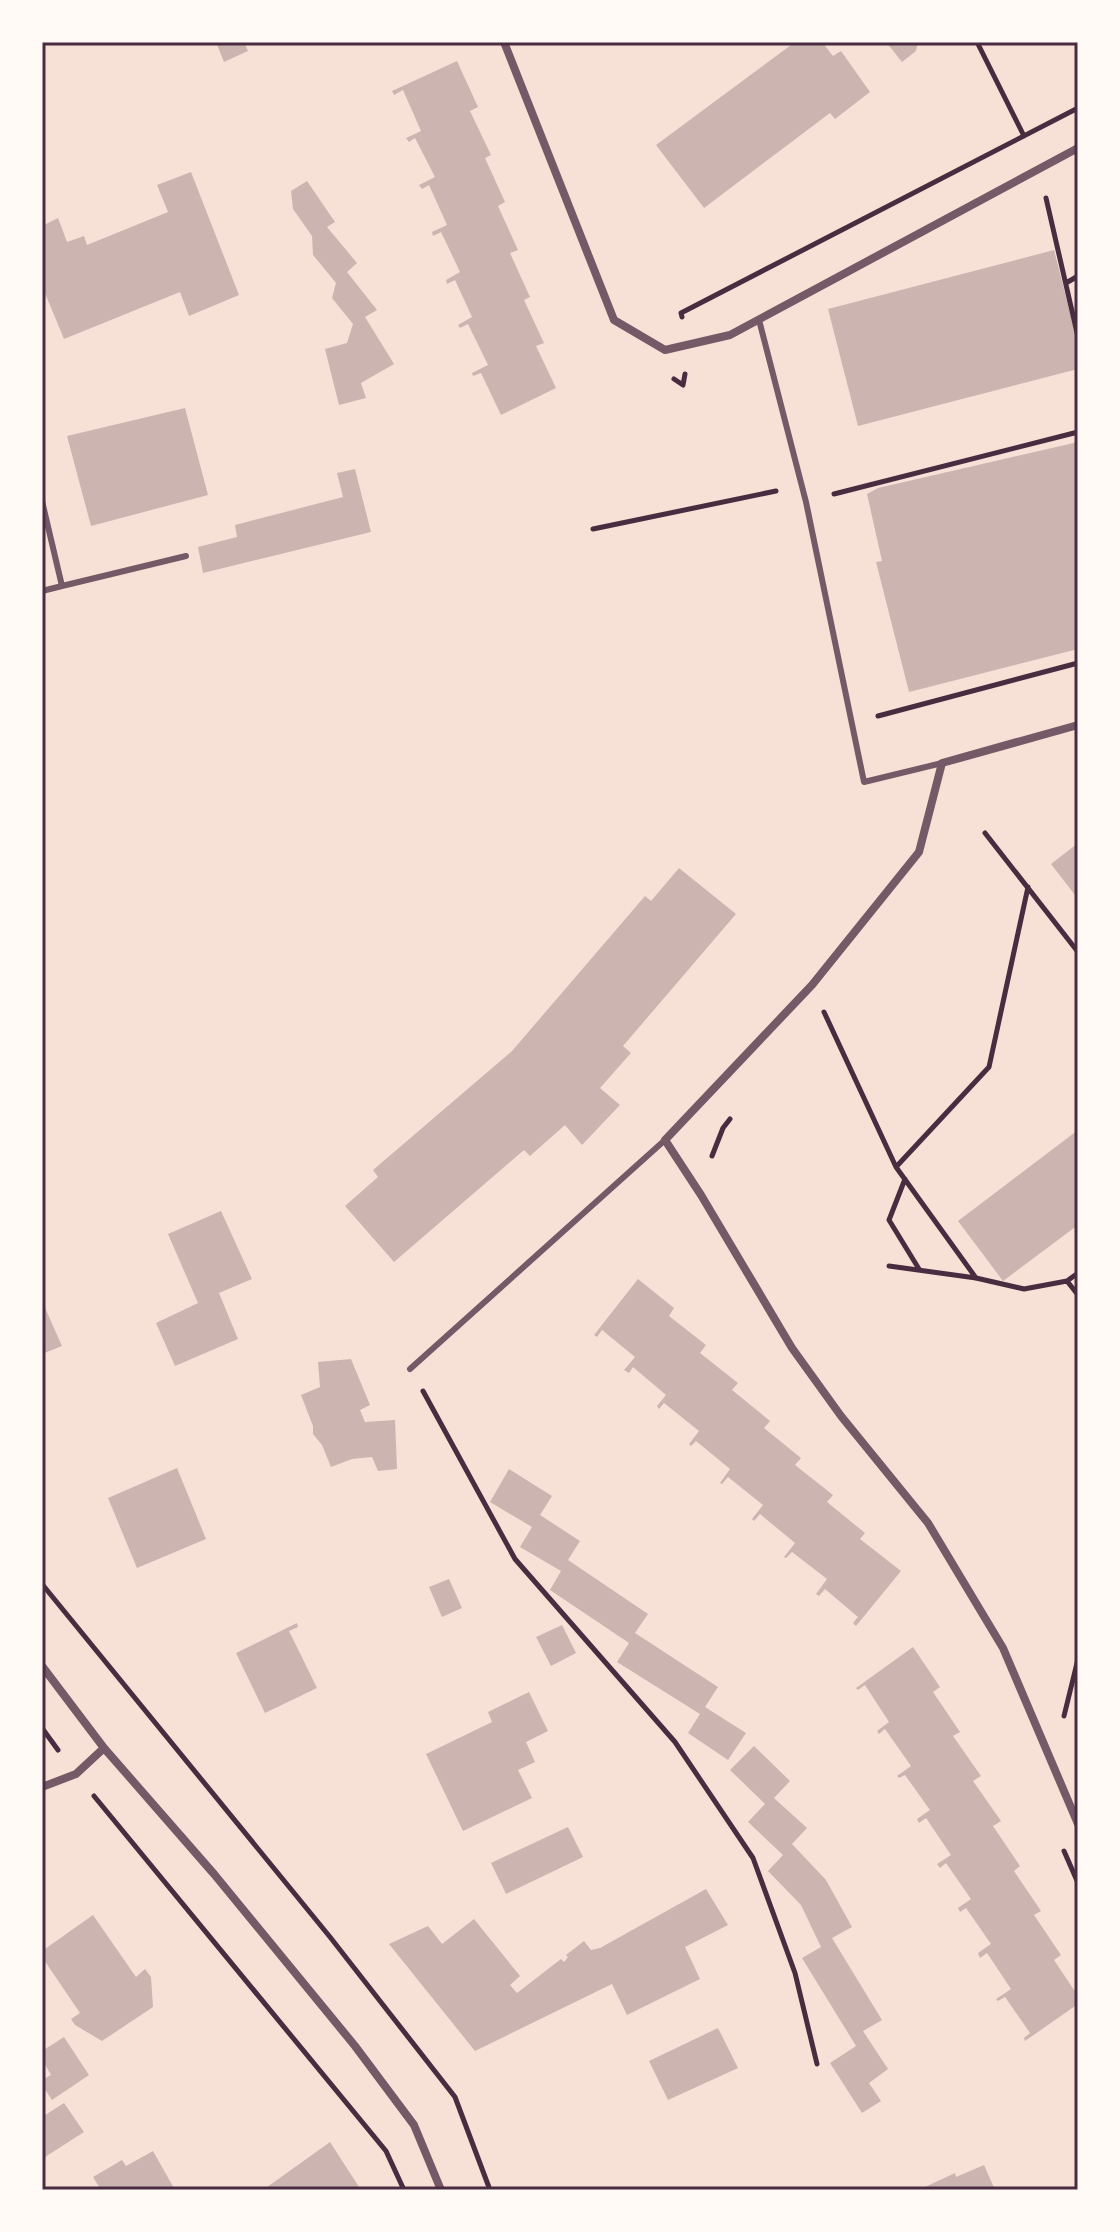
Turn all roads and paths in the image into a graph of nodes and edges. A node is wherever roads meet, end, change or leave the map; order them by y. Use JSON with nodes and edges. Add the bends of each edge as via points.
{"nodes":[{"id":1,"x":504,"y":42,"type":"edge"},
{"id":2,"x":977,"y":42,"type":"edge"},
{"id":3,"x":1078,"y":108,"type":"edge"},
{"id":4,"x":1024,"y":136,"type":"junction"},
{"id":5,"x":1078,"y":148,"type":"edge"},
{"id":6,"x":1040,"y":169,"type":"junction"},
{"id":7,"x":1078,"y":276,"type":"edge"},
{"id":8,"x":1066,"y":283,"type":"junction"},
{"id":9,"x":759,"y":320,"type":"junction"},
{"id":10,"x":1078,"y":337,"type":"edge"},
{"id":11,"x":688,"y":345,"type":"junction"},
{"id":12,"x":664,"y":373,"type":"dead end"},
{"id":13,"x":1078,"y":432,"type":"edge"},
{"id":14,"x":802,"y":486,"type":"junction"},
{"id":15,"x":42,"y":501,"type":"edge"},
{"id":16,"x":806,"y":502,"type":"junction"},
{"id":17,"x":593,"y":529,"type":"dead end"},
{"id":18,"x":186,"y":556,"type":"dead end"},
{"id":19,"x":62,"y":586,"type":"junction"},
{"id":20,"x":42,"y":591,"type":"edge"},
{"id":21,"x":1078,"y":663,"type":"edge"},
{"id":22,"x":850,"y":724,"type":"junction"},
{"id":23,"x":1078,"y":725,"type":"edge"},
{"id":24,"x":942,"y":763,"type":"junction"},
{"id":25,"x":985,"y":833,"type":"dead end"},
{"id":26,"x":1028,"y":887,"type":"junction"},
{"id":27,"x":1078,"y":952,"type":"edge"},
{"id":28,"x":812,"y":1019,"type":"dead end"},
{"id":29,"x":732,"y":1116,"type":"dead end"},
{"id":30,"x":665,"y":1140,"type":"junction"},
{"id":31,"x":715,"y":1167,"type":"dead end"},
{"id":32,"x":896,"y":1167,"type":"junction"},
{"id":33,"x":905,"y":1179,"type":"junction"},
{"id":34,"x":889,"y":1266,"type":"dead end"},
{"id":35,"x":920,"y":1270,"type":"junction"},
{"id":36,"x":1078,"y":1273,"type":"edge"},
{"id":37,"x":976,"y":1278,"type":"junction"},
{"id":38,"x":1067,"y":1281,"type":"junction"},
{"id":39,"x":1078,"y":1295,"type":"edge"},
{"id":40,"x":410,"y":1369,"type":"joint"},
{"id":41,"x":42,"y":1584,"type":"edge"},
{"id":42,"x":42,"y":1666,"type":"edge"},
{"id":43,"x":42,"y":1728,"type":"edge"},
{"id":44,"x":104,"y":1748,"type":"junction"},
{"id":45,"x":76,"y":1774,"type":"junction"},
{"id":46,"x":42,"y":1787,"type":"edge"},
{"id":47,"x":1078,"y":1824,"type":"edge"},
{"id":48,"x":1062,"y":1845,"type":"dead end"},
{"id":49,"x":1078,"y":1883,"type":"edge"},
{"id":50,"x":817,"y":2064,"type":"dead end"},
{"id":51,"x":404,"y":2190,"type":"edge"},
{"id":52,"x":441,"y":2190,"type":"edge"},
{"id":53,"x":490,"y":2190,"type":"edge"}],
"edges":[{"from":1,"to":11,"type":"street","via":[[614,320],[665,350]]},
{"from":2,"to":4,"type":"path"},
{"from":3,"to":4,"type":"path"},
{"from":4,"to":6,"type":"path"},
{"from":4,"to":11,"type":"path","via":[[681,313]]},
{"from":5,"to":6,"type":"street"},
{"from":6,"to":8,"type":"path"},
{"from":6,"to":9,"type":"street"},
{"from":7,"to":8,"type":"path"},
{"from":8,"to":10,"type":"path"},
{"from":9,"to":11,"type":"street","via":[[730,335]]},
{"from":9,"to":14,"type":"lane"},
{"from":11,"to":12,"type":"path","via":[[683,385]]},
{"from":13,"to":16,"type":"path"},
{"from":14,"to":16,"type":"lane"},
{"from":14,"to":17,"type":"path"},
{"from":15,"to":19,"type":"lane"},
{"from":16,"to":22,"type":"lane"},
{"from":18,"to":19,"type":"lane"},
{"from":19,"to":20,"type":"lane"},
{"from":21,"to":22,"type":"path"},
{"from":22,"to":24,"type":"lane","via":[[864,782]]},
{"from":23,"to":24,"type":"street"},
{"from":24,"to":30,"type":"street","via":[[919,852],[812,985]]},
{"from":25,"to":26,"type":"path"},
{"from":26,"to":27,"type":"path"},
{"from":26,"to":32,"type":"path","via":[[989,1067]]},
{"from":28,"to":32,"type":"path","via":[[822,1007]]},
{"from":29,"to":31,"type":"path","via":[[712,1155]]},
{"from":30,"to":40,"type":"lane"},
{"from":30,"to":47,"type":"street","via":[[792,1348],[928,1523],[1003,1648]]},
{"from":32,"to":33,"type":"path"},
{"from":33,"to":35,"type":"path","via":[[889,1220]]},
{"from":33,"to":37,"type":"path"},
{"from":34,"to":35,"type":"path"},
{"from":35,"to":37,"type":"path"},
{"from":36,"to":38,"type":"path"},
{"from":37,"to":38,"type":"path","via":[[1024,1289]]},
{"from":38,"to":39,"type":"path"},
{"from":40,"to":50,"type":"path","via":[[515,1559],[675,1742],[753,1858],[795,1973]]},
{"from":41,"to":53,"type":"path","via":[[455,2097]]},
{"from":42,"to":44,"type":"street"},
{"from":43,"to":45,"type":"path"},
{"from":44,"to":45,"type":"street"},
{"from":44,"to":52,"type":"street","via":[[355,2046],[414,2125]]},
{"from":45,"to":46,"type":"street"},
{"from":45,"to":51,"type":"path","via":[[386,2151]]},
{"from":48,"to":49,"type":"path"}]}
